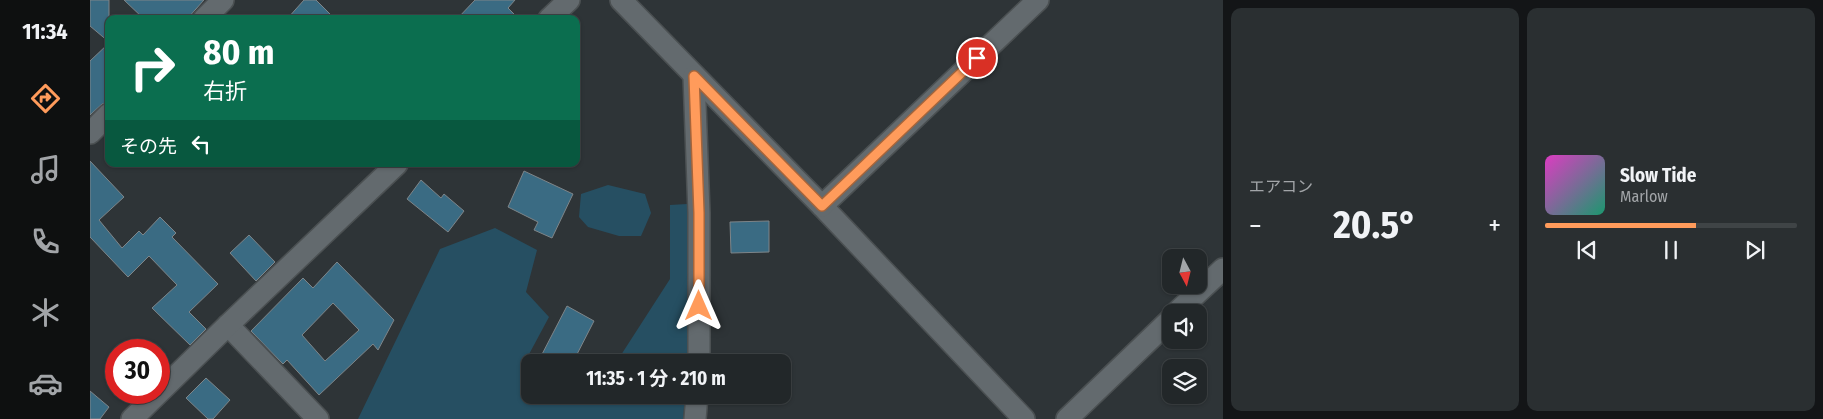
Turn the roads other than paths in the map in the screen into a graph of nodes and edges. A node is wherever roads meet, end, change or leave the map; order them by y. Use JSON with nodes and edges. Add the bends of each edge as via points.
{"nodes":[{"id":1,"x":223,"y":0,"type":"edge"},
{"id":2,"x":568,"y":0,"type":"edge"},
{"id":3,"x":620,"y":0,"type":"edge"},
{"id":4,"x":1038,"y":0,"type":"edge"},
{"id":5,"x":208,"y":15,"type":"edge"},
{"id":6,"x":553,"y":15,"type":"edge"},
{"id":7,"x":694,"y":76,"type":"junction"},
{"id":8,"x":105,"y":118,"type":"edge"},
{"id":9,"x":90,"y":133,"type":"edge"},
{"id":10,"x":394,"y":167,"type":"edge"},
{"id":11,"x":822,"y":206,"type":"junction"},
{"id":12,"x":1223,"y":269,"type":"edge"},
{"id":13,"x":1186,"y":304,"type":"edge"},
{"id":14,"x":228,"y":325,"type":"junction"},
{"id":15,"x":1162,"y":327,"type":"edge"},
{"id":16,"x":699,"y":354,"type":"edge"},
{"id":17,"x":696,"y":404,"type":"edge"},
{"id":18,"x":132,"y":419,"type":"edge"},
{"id":19,"x":318,"y":419,"type":"edge"},
{"id":20,"x":695,"y":419,"type":"edge"},
{"id":21,"x":1024,"y":419,"type":"edge"},
{"id":22,"x":1067,"y":419,"type":"edge"}],
"edges":[{"from":1,"to":5,"type":"street"},
{"from":2,"to":6,"type":"street"},
{"from":3,"to":7,"type":"street"},
{"from":4,"to":11,"type":"street"},
{"from":7,"to":11,"type":"street"},
{"from":7,"to":16,"type":"street","via":[[699,213]]},
{"from":8,"to":9,"type":"street"},
{"from":10,"to":14,"type":"street"},
{"from":11,"to":21,"type":"street"},
{"from":12,"to":13,"type":"street"},
{"from":14,"to":18,"type":"street"},
{"from":14,"to":19,"type":"street"},
{"from":15,"to":22,"type":"street"},
{"from":17,"to":20,"type":"street"}]}
